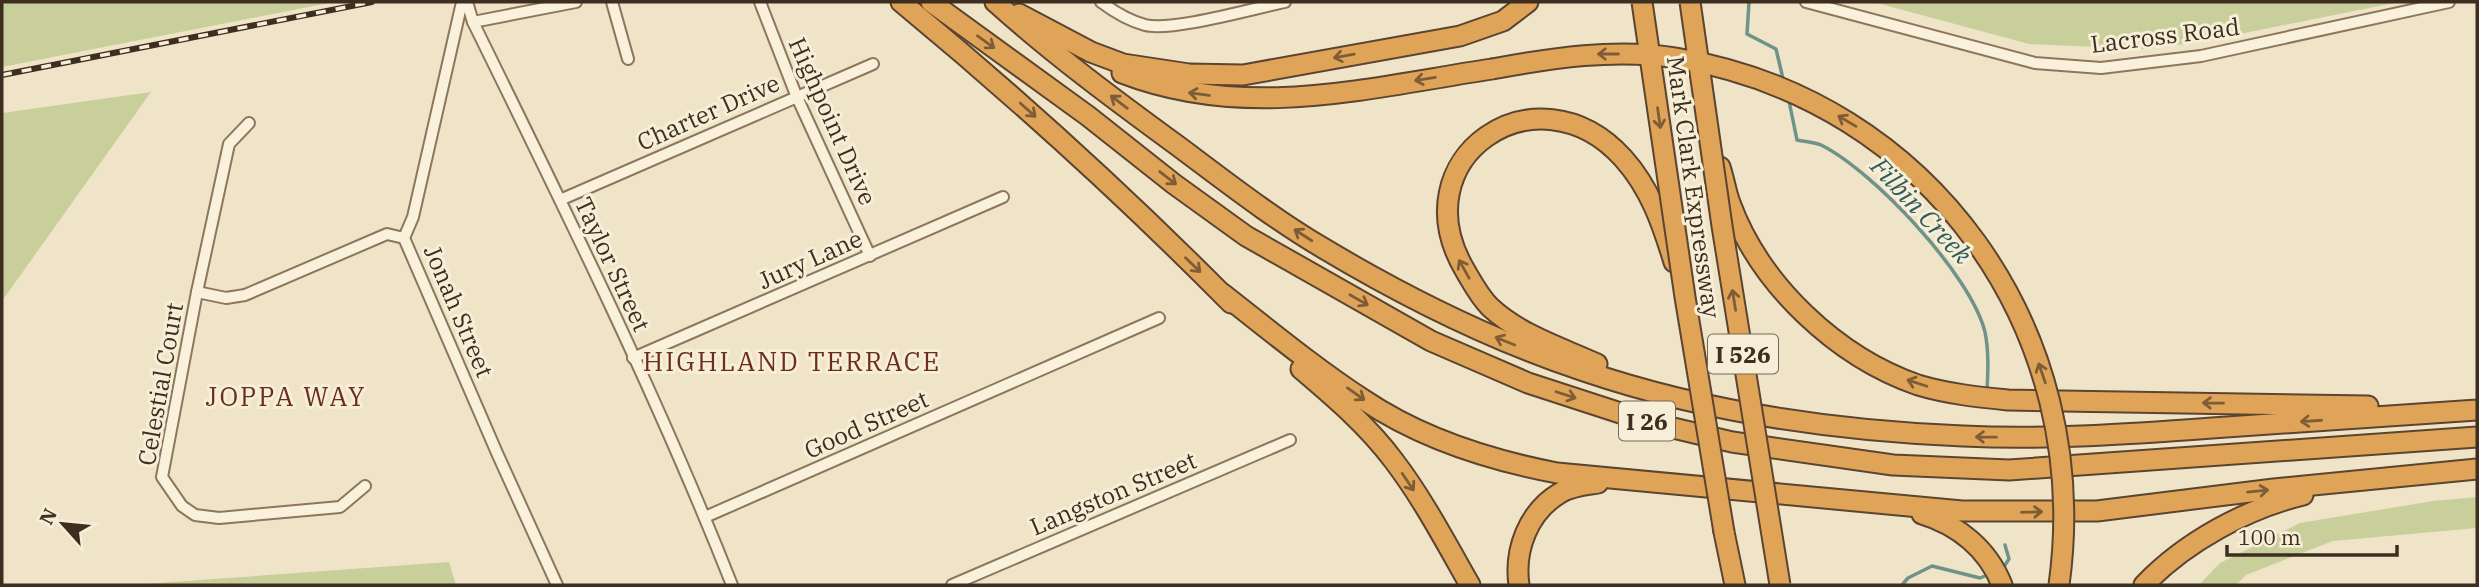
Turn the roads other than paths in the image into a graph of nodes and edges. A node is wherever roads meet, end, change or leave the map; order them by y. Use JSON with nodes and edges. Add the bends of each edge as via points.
{"nodes":[{"id":1,"x":464,"y":2,"type":"edge"},
{"id":2,"x":576,"y":2,"type":"edge"},
{"id":3,"x":612,"y":2,"type":"edge"},
{"id":4,"x":760,"y":2,"type":"edge"},
{"id":5,"x":901,"y":2,"type":"edge"},
{"id":6,"x":931,"y":2,"type":"edge"},
{"id":7,"x":996,"y":2,"type":"edge"},
{"id":8,"x":1101,"y":2,"type":"edge"},
{"id":9,"x":1285,"y":2,"type":"edge"},
{"id":10,"x":1528,"y":2,"type":"edge"},
{"id":11,"x":1642,"y":2,"type":"edge"},
{"id":12,"x":1690,"y":2,"type":"edge"},
{"id":13,"x":1806,"y":2,"type":"edge"},
{"id":14,"x":2449,"y":2,"type":"edge"},
{"id":15,"x":473,"y":22,"type":"junction"},
{"id":16,"x":1037,"y":24,"type":"junction"},
{"id":17,"x":628,"y":59,"type":"dead end"},
{"id":18,"x":873,"y":64,"type":"dead end"},
{"id":19,"x":796,"y":96,"type":"junction"},
{"id":20,"x":1708,"y":122,"type":"junction"},
{"id":21,"x":249,"y":123,"type":"dead end"},
{"id":22,"x":1003,"y":197,"type":"dead end"},
{"id":23,"x":560,"y":200,"type":"junction"},
{"id":24,"x":404,"y":238,"type":"junction"},
{"id":25,"x":870,"y":256,"type":"junction"},
{"id":26,"x":197,"y":292,"type":"junction"},
{"id":27,"x":1223,"y":294,"type":"junction"},
{"id":28,"x":1685,"y":297,"type":"junction"},
{"id":29,"x":1159,"y":318,"type":"dead end"},
{"id":30,"x":633,"y":358,"type":"junction"},
{"id":31,"x":1662,"y":393,"type":"junction"},
{"id":32,"x":2477,"y":409,"type":"edge"},
{"id":33,"x":2477,"y":437,"type":"edge"},
{"id":34,"x":1290,"y":440,"type":"dead end"},
{"id":35,"x":2477,"y":470,"type":"edge"},
{"id":36,"x":1637,"y":481,"type":"junction"},
{"id":37,"x":2348,"y":483,"type":"junction"},
{"id":38,"x":365,"y":486,"type":"dead end"},
{"id":39,"x":1891,"y":504,"type":"junction"},
{"id":40,"x":705,"y":517,"type":"junction"},
{"id":41,"x":1770,"y":522,"type":"junction"},
{"id":42,"x":1724,"y":532,"type":"junction"},
{"id":43,"x":2146,"y":583,"type":"edge"},
{"id":44,"x":557,"y":585,"type":"edge"},
{"id":45,"x":732,"y":585,"type":"edge"},
{"id":46,"x":952,"y":585,"type":"edge"},
{"id":47,"x":1470,"y":585,"type":"edge"},
{"id":48,"x":1519,"y":585,"type":"edge"},
{"id":49,"x":1720,"y":585,"type":"edge"},
{"id":50,"x":1735,"y":585,"type":"edge"},
{"id":51,"x":1780,"y":585,"type":"edge"},
{"id":52,"x":1788,"y":585,"type":"edge"},
{"id":53,"x":2002,"y":585,"type":"edge"},
{"id":54,"x":2059,"y":585,"type":"edge"}],
"edges":[{"from":1,"to":15,"type":"street","name":"Taylor Street"},
{"from":1,"to":24,"type":"street","name":"Jonah Street","via":[[413,217]]},
{"from":2,"to":15,"type":"street"},
{"from":3,"to":17,"type":"street"},
{"from":4,"to":19,"type":"street","name":"Highpoint Drive"},
{"from":5,"to":27,"type":"highway","one_way":true,"via":[[1110,184]]},
{"from":6,"to":33,"type":"highway","number":"I 26","one_way":true,"via":[[1245,236],[1431,341],[1528,383],[1648,422],[1807,454],[1893,465],[1995,470]]},
{"from":7,"to":16,"type":"highway"},
{"from":31,"to":7,"type":"highway","number":"I 26","one_way":true,"via":[[1587,373],[1483,332],[1321,246],[1132,112],[1038,41]]},
{"from":8,"to":9,"type":"street","via":[[1146,26],[1182,24]]},
{"from":10,"to":16,"type":"highway","one_way":true,"via":[[1503,21],[1460,36],[1243,75],[1123,64]]},
{"from":11,"to":28,"type":"highway","name":"Mark Clark Expressway","number":"I 526","one_way":true,"bridge":true},
{"from":12,"to":20,"type":"highway","name":"Mark Clark Expressway","number":"I 526","bridge":true},
{"from":13,"to":14,"type":"street","name":"Lacross Road","via":[[2035,64],[2101,68],[2202,57]]},
{"from":15,"to":23,"type":"street","name":"Taylor Street"},
{"from":54,"to":16,"type":"highway","one_way":true,"bridge":true,"via":[[2064,495],[2060,449],[2047,386],[2016,307],[1970,232],[1928,184],[1879,142],[1822,106],[1718,66],[1599,54],[1334,93],[1280,99],[1223,97],[1151,84],[1101,66]]},
{"from":18,"to":19,"type":"street","name":"Charter Drive"},
{"from":19,"to":23,"type":"street","name":"Charter Drive"},
{"from":19,"to":25,"type":"street","name":"Highpoint Drive"},
{"from":32,"to":20,"type":"highway","one_way":true,"bridge":true,"via":[[2008,400],[1919,385],[1845,346],[1807,316],[1774,279],[1730,204]]},
{"from":41,"to":20,"type":"highway","name":"Mark Clark Expressway","number":"I 526","one_way":true,"bridge":true},
{"from":21,"to":26,"type":"street","name":"Celestial Court","via":[[229,144]]},
{"from":22,"to":25,"type":"street","name":"Jury Lane"},
{"from":23,"to":30,"type":"street","name":"Taylor Street"},
{"from":24,"to":26,"type":"street","via":[[387,234],[245,295],[226,298]]},
{"from":24,"to":44,"type":"street","name":"Jonah Street"},
{"from":25,"to":30,"type":"street","name":"Jury Lane"},
{"from":26,"to":38,"type":"street","name":"Celestial Court","via":[[162,477],[182,506],[195,514],[219,518],[340,507]]},
{"from":27,"to":36,"type":"highway","one_way":true,"via":[[1365,401],[1447,443],[1530,468]]},
{"from":27,"to":47,"type":"highway","one_way":true,"via":[[1370,432],[1411,485]]},
{"from":31,"to":28,"type":"highway","one_way":true,"bridge":true,"via":[[1518,329],[1487,304],[1454,247],[1447,213],[1448,195],[1467,154],[1500,127],[1546,119],[1586,131],[1610,146],[1655,204]]},
{"from":28,"to":42,"type":"highway","name":"Mark Clark Expressway","number":"I 526","bridge":true},
{"from":29,"to":40,"type":"street","name":"Good Street"},
{"from":30,"to":40,"type":"street","name":"Taylor Street"},
{"from":32,"to":31,"type":"highway","number":"I 26","one_way":true,"via":[[2031,438],[1871,430]]},
{"from":34,"to":46,"type":"street","name":"Langston Street"},
{"from":35,"to":37,"type":"highway"},
{"from":36,"to":39,"type":"highway"},
{"from":36,"to":48,"type":"highway","via":[[1577,486],[1544,505],[1525,533],[1516,569]]},
{"from":39,"to":37,"type":"highway","one_way":true,"via":[[1993,513],[2097,511]]},
{"from":37,"to":43,"type":"highway","via":[[2292,497],[2243,517],[2185,551]]},
{"from":39,"to":53,"type":"highway","via":[[1947,523],[1974,543]]},
{"from":40,"to":45,"type":"street","name":"Taylor Street"},
{"from":41,"to":51,"type":"highway","name":"Mark Clark Expressway","number":"I 526","bridge":true},
{"from":41,"to":52,"type":"highway","bridge":true},
{"from":42,"to":49,"type":"highway"},
{"from":42,"to":50,"type":"highway","name":"Mark Clark Expressway","number":"I 526"}]}
